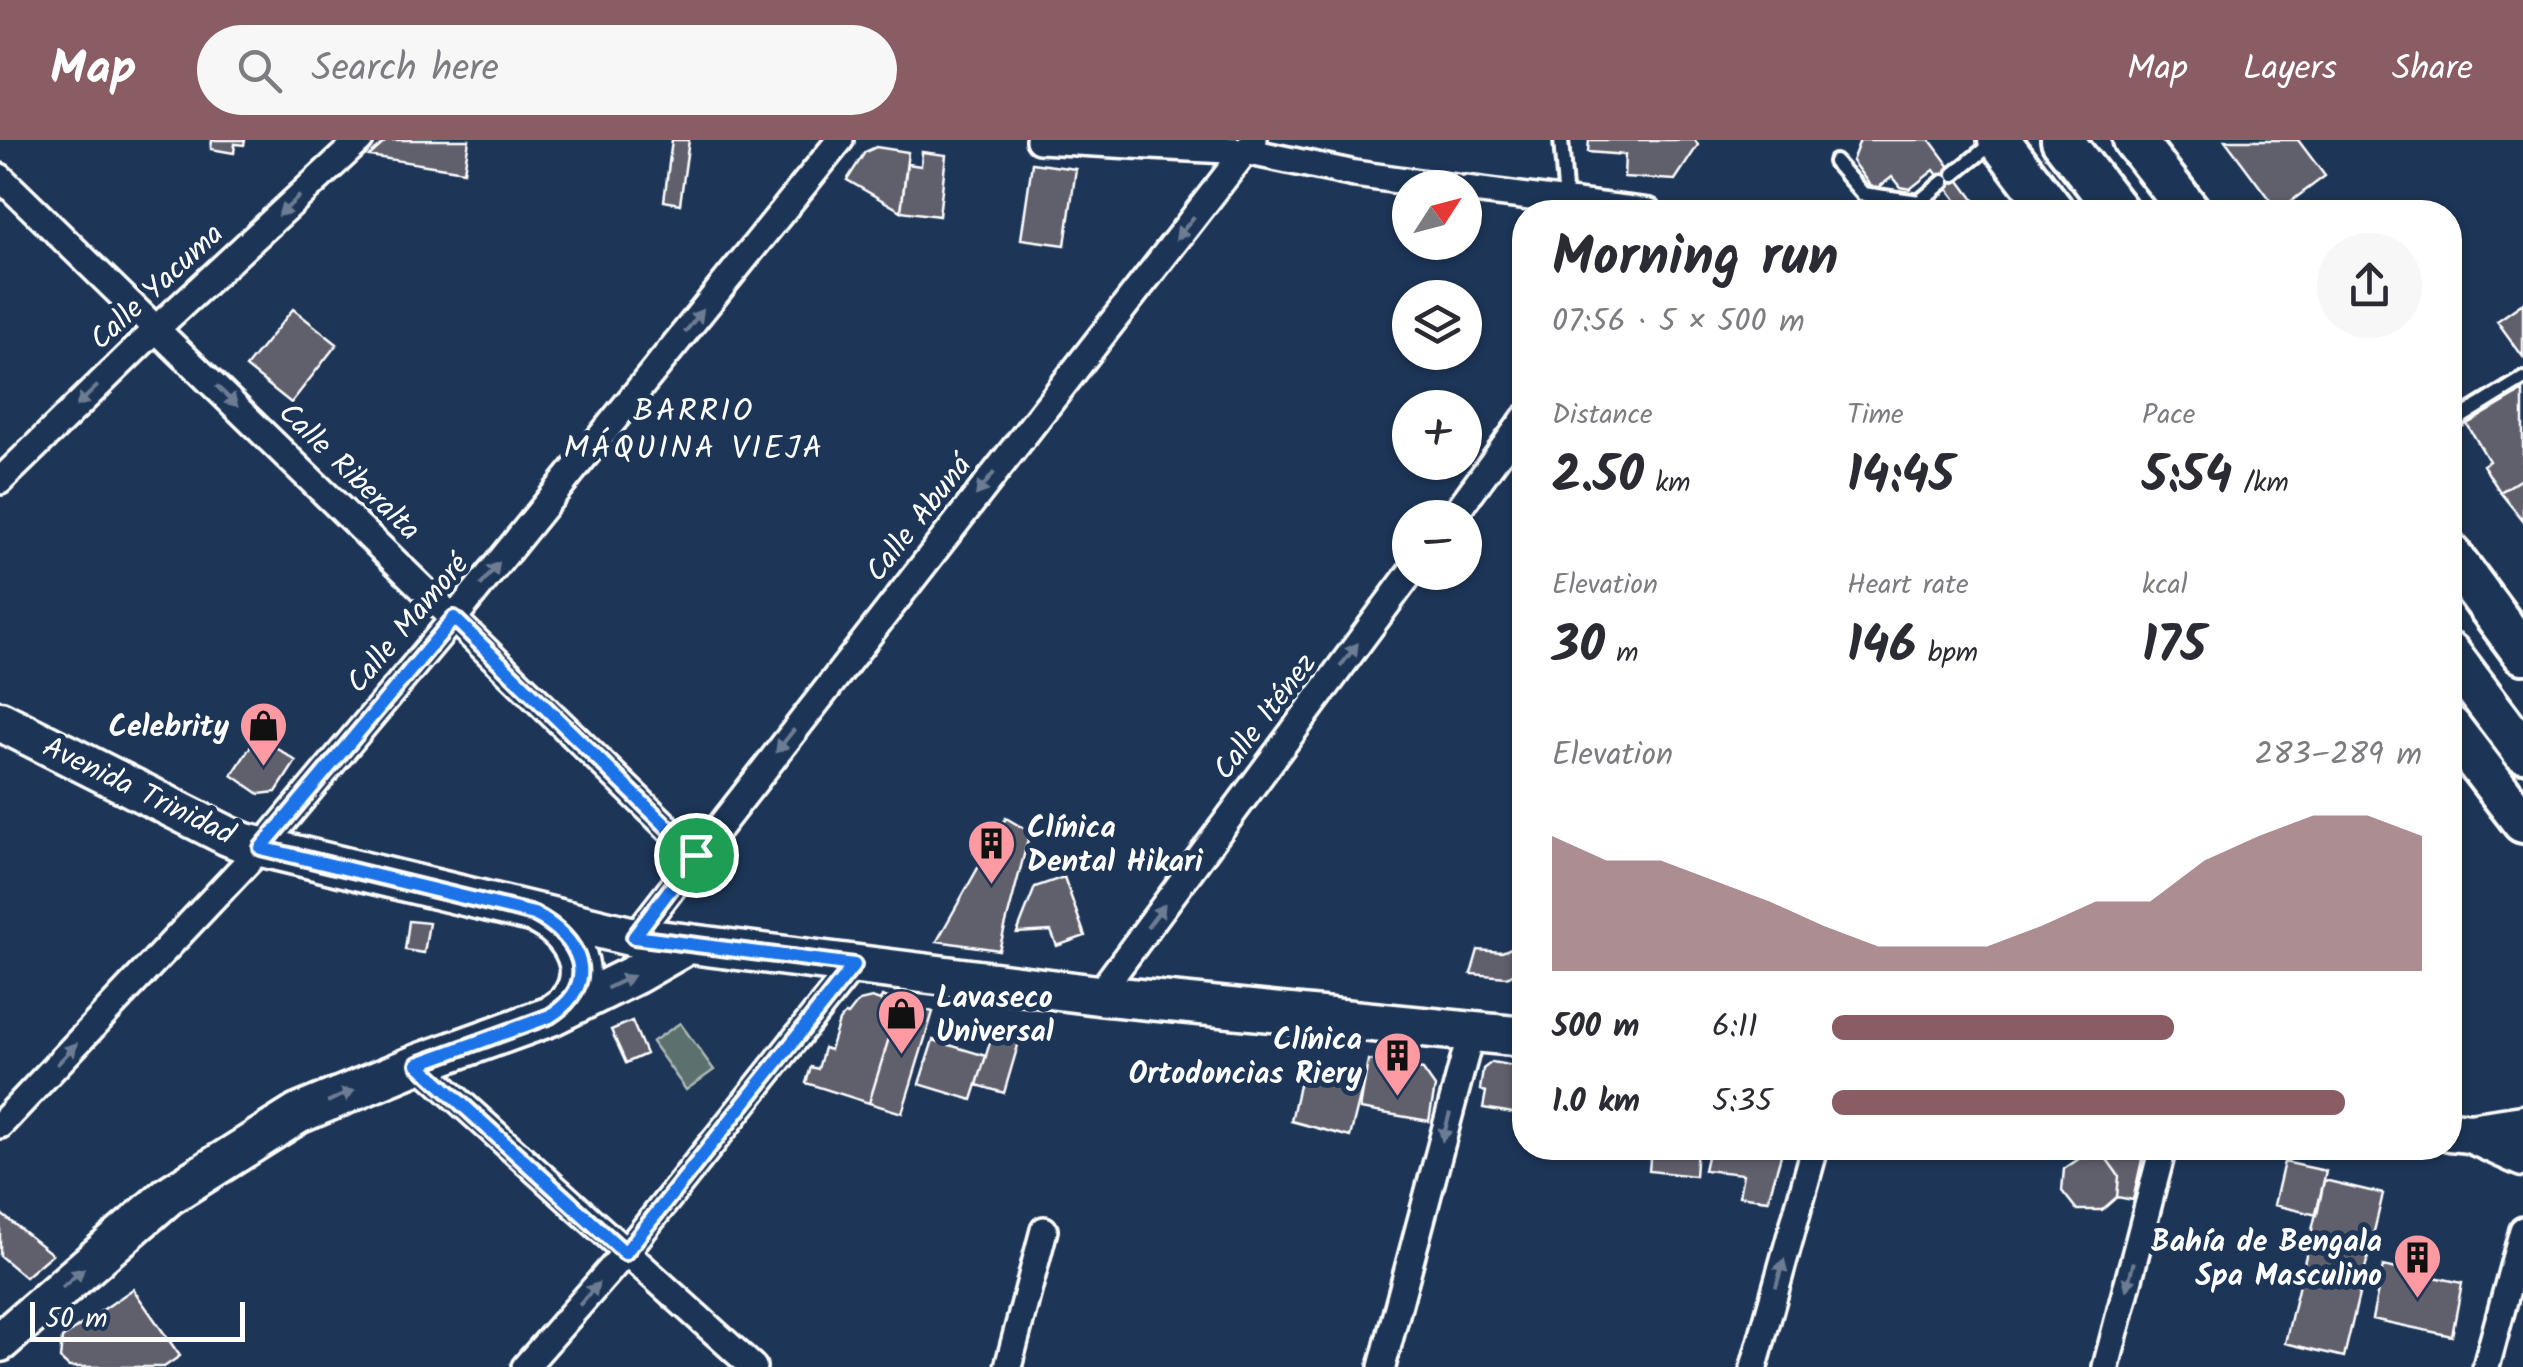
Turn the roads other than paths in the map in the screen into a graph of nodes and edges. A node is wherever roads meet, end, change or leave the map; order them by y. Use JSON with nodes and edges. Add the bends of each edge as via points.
{"nodes":[{"id":1,"x":360,"y":140,"type":"edge"},
{"id":2,"x":840,"y":140,"type":"edge"},
{"id":3,"x":1039,"y":140,"type":"edge"},
{"id":4,"x":1561,"y":140,"type":"edge"},
{"id":5,"x":1998,"y":140,"type":"edge"},
{"id":6,"x":2062,"y":140,"type":"edge"},
{"id":7,"x":2134,"y":140,"type":"edge"},
{"id":8,"x":1246,"y":144,"type":"edge"},
{"id":9,"x":1835,"y":162,"type":"dead end"},
{"id":10,"x":0,"y":178,"type":"edge"},
{"id":11,"x":1392,"y":179,"type":"edge"},
{"id":12,"x":1482,"y":191,"type":"edge"},
{"id":13,"x":1550,"y":200,"type":"edge"},
{"id":14,"x":1566,"y":200,"type":"edge"},
{"id":15,"x":1905,"y":200,"type":"edge"},
{"id":16,"x":1922,"y":200,"type":"edge"},
{"id":17,"x":2045,"y":200,"type":"edge"},
{"id":18,"x":2109,"y":200,"type":"edge"},
{"id":19,"x":2181,"y":200,"type":"edge"},
{"id":20,"x":157,"y":328,"type":"junction"},
{"id":21,"x":2523,"y":379,"type":"edge"},
{"id":22,"x":2462,"y":417,"type":"edge"},
{"id":23,"x":1512,"y":436,"type":"edge"},
{"id":24,"x":0,"y":481,"type":"edge"},
{"id":25,"x":1465,"y":500,"type":"edge"},
{"id":26,"x":2462,"y":570,"type":"edge"},
{"id":27,"x":1398,"y":590,"type":"edge"},
{"id":28,"x":454,"y":618,"type":"junction"},
{"id":29,"x":2523,"y":653,"type":"edge"},
{"id":30,"x":2462,"y":670,"type":"edge"},
{"id":31,"x":0,"y":721,"type":"edge"},
{"id":32,"x":2462,"y":743,"type":"edge"},
{"id":33,"x":2523,"y":752,"type":"edge"},
{"id":34,"x":2523,"y":822,"type":"edge"},
{"id":35,"x":261,"y":848,"type":"junction"},
{"id":36,"x":696,"y":855,"type":"junction"},
{"id":37,"x":534,"y":914,"type":"junction"},
{"id":38,"x":634,"y":937,"type":"junction"},
{"id":39,"x":688,"y":944,"type":"junction"},
{"id":40,"x":854,"y":965,"type":"junction"},
{"id":41,"x":1098,"y":995,"type":"junction"},
{"id":42,"x":550,"y":1016,"type":"junction"},
{"id":43,"x":1471,"y":1033,"type":"junction"},
{"id":44,"x":1512,"y":1036,"type":"edge"},
{"id":45,"x":418,"y":1064,"type":"junction"},
{"id":46,"x":0,"y":1125,"type":"edge"},
{"id":47,"x":2523,"y":1125,"type":"edge"},
{"id":48,"x":2462,"y":1132,"type":"edge"},
{"id":49,"x":2462,"y":1133,"type":"edge"},
{"id":50,"x":2523,"y":1158,"type":"edge"},
{"id":51,"x":1812,"y":1160,"type":"edge"},
{"id":52,"x":2160,"y":1160,"type":"edge"},
{"id":53,"x":1044,"y":1230,"type":"dead end"},
{"id":54,"x":2523,"y":1230,"type":"edge"},
{"id":55,"x":625,"y":1253,"type":"junction"},
{"id":56,"x":0,"y":1342,"type":"edge"},
{"id":57,"x":525,"y":1367,"type":"edge"},
{"id":58,"x":753,"y":1367,"type":"edge"},
{"id":59,"x":1008,"y":1367,"type":"edge"},
{"id":60,"x":1382,"y":1367,"type":"edge"},
{"id":61,"x":1754,"y":1367,"type":"edge"},
{"id":62,"x":2106,"y":1367,"type":"edge"},
{"id":63,"x":2486,"y":1367,"type":"edge"}],
"edges":[{"from":1,"to":20,"type":"street","name":"Calle Yacuma","one_way":true},
{"from":28,"to":2,"type":"street","name":"Calle Mamoré","one_way":true},
{"from":3,"to":8,"type":"street"},
{"from":4,"to":14,"type":"lane"},
{"from":5,"to":16,"type":"lane"},
{"from":5,"to":17,"type":"main road"},
{"from":6,"to":18,"type":"main road"},
{"from":7,"to":19,"type":"main road"},
{"from":8,"to":11,"type":"street"},
{"from":8,"to":36,"type":"street","name":"Calle Abuná","one_way":true},
{"from":9,"to":15,"type":"lane","via":[[1863,194]]},
{"from":10,"to":20,"type":"street","name":"Calle Riberalta"},
{"from":12,"to":13,"type":"street"},
{"from":20,"to":24,"type":"street","name":"Calle Yacuma","one_way":true},
{"from":20,"to":28,"type":"street","name":"Calle Riberalta","one_way":true},
{"from":21,"to":22,"type":"lane"},
{"from":23,"to":25,"type":"street"},
{"from":26,"to":29,"type":"main road"},
{"from":41,"to":27,"type":"street","name":"Calle Iténez","one_way":true},
{"from":28,"to":35,"type":"street","name":"Calle Mamoré"},
{"from":28,"to":36,"type":"street","name":"Calle Riberalta"},
{"from":30,"to":33,"type":"main road"},
{"from":31,"to":35,"type":"main road","name":"Avenida Trinidad"},
{"from":32,"to":34,"type":"main road"},
{"from":35,"to":37,"type":"main road","name":"Avenida Trinidad"},
{"from":46,"to":35,"type":"street","name":"Calle Mamoré","one_way":true},
{"from":36,"to":38,"type":"street","name":"Calle Abuná"},
{"from":37,"to":38,"type":"main road","name":"Avenida Trinidad"},
{"from":37,"to":42,"type":"main road","via":[[562,932],[580,968],[578,990]]},
{"from":38,"to":39,"type":"main road","name":"Avenida Trinidad"},
{"from":39,"to":40,"type":"main road","name":"Avenida Trinidad"},
{"from":42,"to":39,"type":"main road","one_way":true},
{"from":40,"to":41,"type":"main road","name":"Avenida Trinidad"},
{"from":40,"to":55,"type":"street"},
{"from":41,"to":43,"type":"main road","name":"Avenida Trinidad"},
{"from":42,"to":45,"type":"main road"},
{"from":43,"to":44,"type":"main road","name":"Avenida Trinidad"},
{"from":43,"to":60,"type":"street","one_way":true},
{"from":45,"to":55,"type":"street"},
{"from":56,"to":45,"type":"main road","one_way":true,"via":[[168,1196],[298,1114]]},
{"from":47,"to":48,"type":"main road"},
{"from":49,"to":50,"type":"main road"},
{"from":61,"to":51,"type":"street","one_way":true},
{"from":52,"to":62,"type":"street","one_way":true},
{"from":53,"to":59,"type":"street"},
{"from":54,"to":63,"type":"street"},
{"from":57,"to":55,"type":"street","one_way":true},
{"from":55,"to":58,"type":"street"}]}
